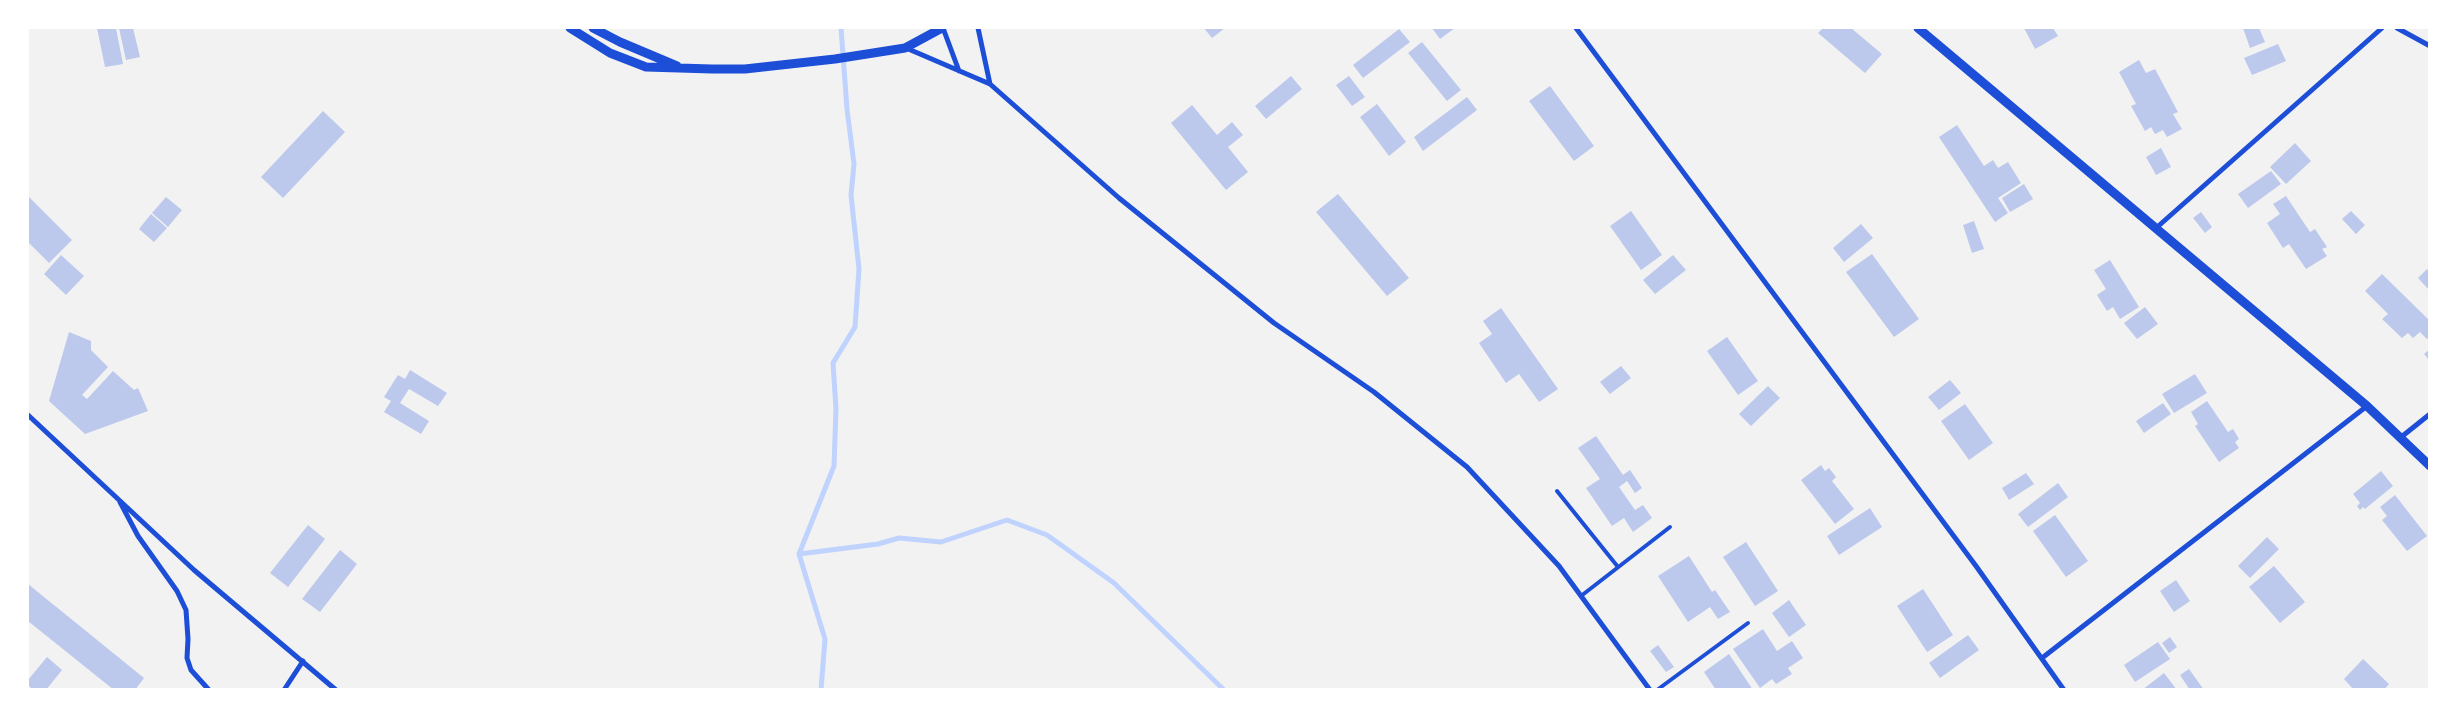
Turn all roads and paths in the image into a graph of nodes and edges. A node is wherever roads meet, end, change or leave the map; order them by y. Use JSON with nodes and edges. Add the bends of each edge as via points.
{"nodes":[{"id":1,"x":570,"y":28,"type":"edge"},
{"id":2,"x":942,"y":28,"type":"edge"},
{"id":3,"x":978,"y":28,"type":"edge"},
{"id":4,"x":1576,"y":28,"type":"edge"},
{"id":5,"x":1918,"y":28,"type":"edge"},
{"id":6,"x":2382,"y":28,"type":"edge"},
{"id":7,"x":2397,"y":28,"type":"edge"},
{"id":8,"x":597,"y":29,"type":"edge"},
{"id":9,"x":2430,"y":46,"type":"edge"},
{"id":10,"x":906,"y":48,"type":"junction"},
{"id":11,"x":680,"y":67,"type":"junction"},
{"id":12,"x":959,"y":71,"type":"junction"},
{"id":13,"x":990,"y":84,"type":"junction"},
{"id":14,"x":2155,"y":229,"type":"junction"},
{"id":15,"x":2367,"y":406,"type":"junction"},
{"id":16,"x":2430,"y":414,"type":"edge"},
{"id":17,"x":28,"y":415,"type":"edge"},
{"id":18,"x":2400,"y":438,"type":"junction"},
{"id":19,"x":2430,"y":466,"type":"edge"},
{"id":20,"x":1557,"y":491,"type":"dead end"},
{"id":21,"x":117,"y":498,"type":"junction"},
{"id":22,"x":1670,"y":527,"type":"dead end"},
{"id":23,"x":1618,"y":566,"type":"junction"},
{"id":24,"x":1581,"y":596,"type":"junction"},
{"id":25,"x":1748,"y":623,"type":"dead end"},
{"id":26,"x":2042,"y":658,"type":"junction"},
{"id":27,"x":302,"y":661,"type":"junction"},
{"id":28,"x":209,"y":690,"type":"edge"},
{"id":29,"x":284,"y":690,"type":"edge"},
{"id":30,"x":336,"y":690,"type":"edge"},
{"id":31,"x":1650,"y":690,"type":"edge"},
{"id":32,"x":1657,"y":690,"type":"edge"},
{"id":33,"x":2064,"y":690,"type":"edge"}],
"edges":[{"from":1,"to":11,"type":"street","via":[[610,53],[646,67]]},
{"from":2,"to":10,"type":"street"},
{"from":2,"to":12,"type":"street"},
{"from":3,"to":13,"type":"street"},
{"from":4,"to":26,"type":"street"},
{"from":5,"to":14,"type":"street"},
{"from":6,"to":14,"type":"street"},
{"from":7,"to":9,"type":"street"},
{"from":8,"to":11,"type":"street"},
{"from":10,"to":11,"type":"street","via":[[745,68]]},
{"from":10,"to":12,"type":"street"},
{"from":12,"to":13,"type":"street"},
{"from":13,"to":24,"type":"street","via":[[1119,198],[1274,323],[1374,392],[1467,467],[1559,566]]},
{"from":14,"to":15,"type":"street"},
{"from":15,"to":18,"type":"street"},
{"from":15,"to":26,"type":"street"},
{"from":16,"to":18,"type":"street"},
{"from":17,"to":21,"type":"street"},
{"from":18,"to":19,"type":"street"},
{"from":20,"to":23,"type":"lane"},
{"from":21,"to":27,"type":"street","via":[[194,570]]},
{"from":21,"to":28,"type":"street","via":[[138,536],[177,590],[186,610],[187,658],[191,670]]},
{"from":22,"to":23,"type":"lane"},
{"from":23,"to":24,"type":"lane"},
{"from":24,"to":31,"type":"street"},
{"from":25,"to":32,"type":"lane"},
{"from":26,"to":33,"type":"street"},
{"from":27,"to":29,"type":"street"},
{"from":27,"to":30,"type":"street"}]}
